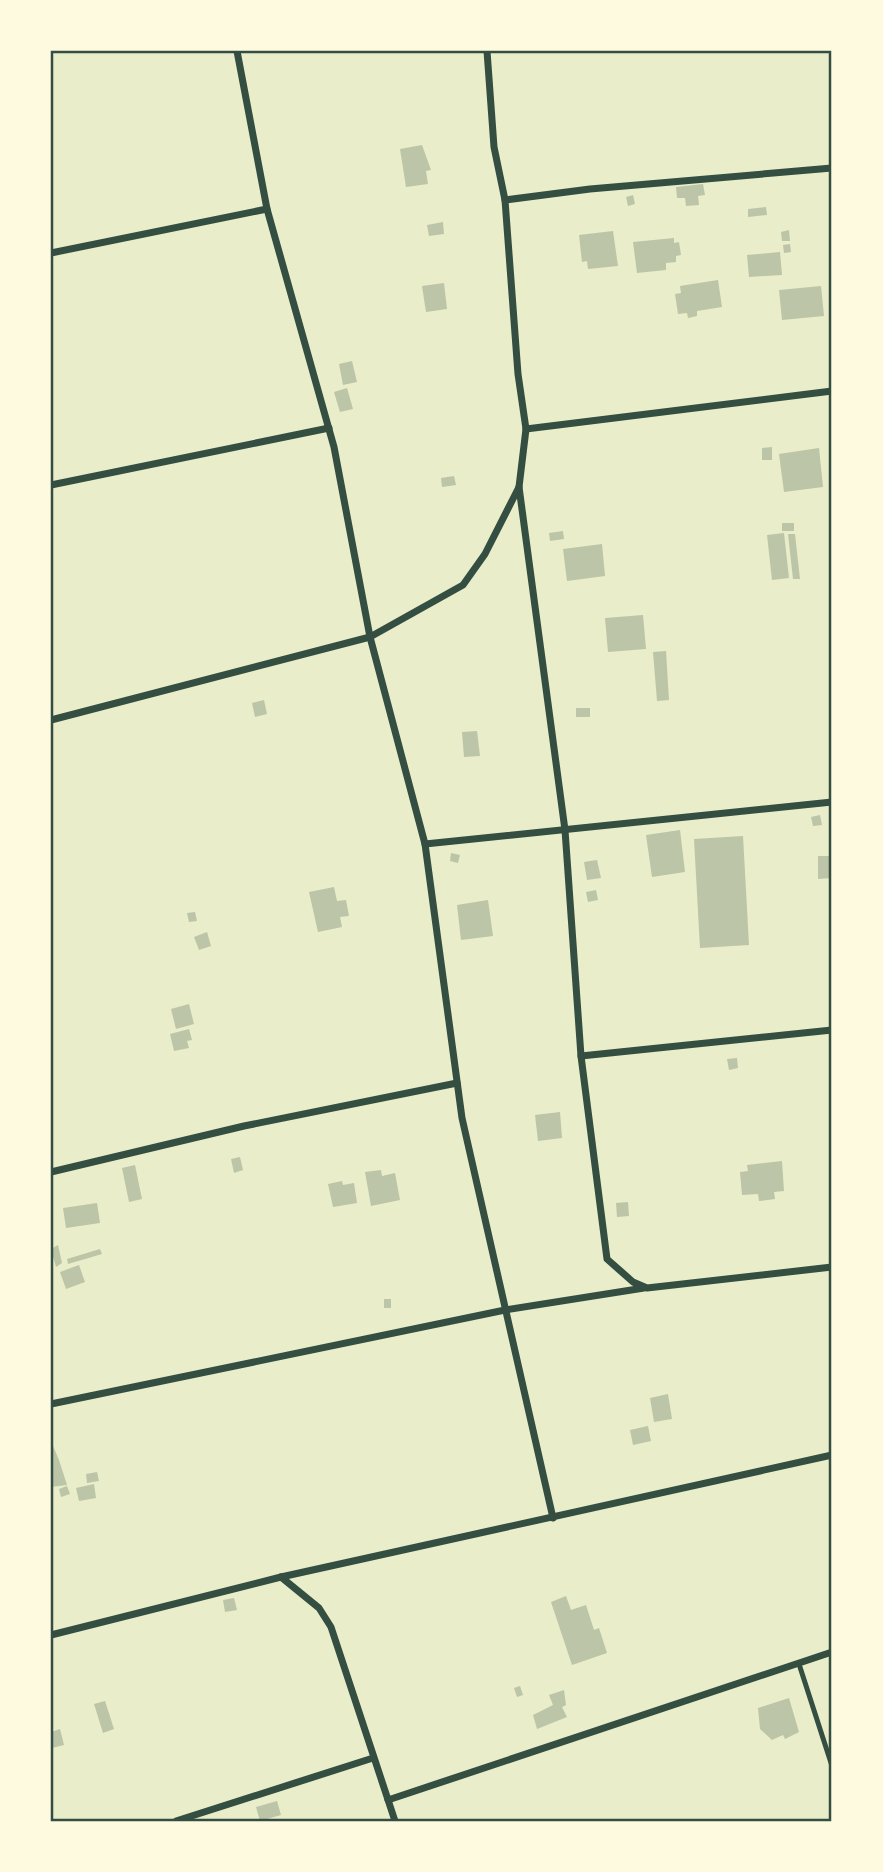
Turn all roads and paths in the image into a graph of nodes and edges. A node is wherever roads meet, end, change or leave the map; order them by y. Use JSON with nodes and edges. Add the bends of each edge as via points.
{"nodes":[{"id":1,"x":237,"y":51,"type":"edge"},
{"id":2,"x":487,"y":51,"type":"edge"},
{"id":3,"x":832,"y":168,"type":"edge"},
{"id":4,"x":505,"y":200,"type":"junction"},
{"id":5,"x":267,"y":209,"type":"junction"},
{"id":6,"x":51,"y":253,"type":"edge"},
{"id":7,"x":832,"y":391,"type":"edge"},
{"id":8,"x":329,"y":428,"type":"junction"},
{"id":9,"x":526,"y":429,"type":"junction"},
{"id":10,"x":51,"y":485,"type":"edge"},
{"id":11,"x":519,"y":487,"type":"junction"},
{"id":12,"x":370,"y":637,"type":"junction"},
{"id":13,"x":51,"y":720,"type":"edge"},
{"id":14,"x":832,"y":802,"type":"edge"},
{"id":15,"x":565,"y":830,"type":"junction"},
{"id":16,"x":425,"y":844,"type":"junction"},
{"id":17,"x":832,"y":1031,"type":"edge"},
{"id":18,"x":581,"y":1056,"type":"junction"},
{"id":19,"x":457,"y":1083,"type":"junction"},
{"id":20,"x":51,"y":1172,"type":"edge"},
{"id":21,"x":832,"y":1267,"type":"edge"},
{"id":22,"x":647,"y":1288,"type":"junction"},
{"id":23,"x":505,"y":1310,"type":"junction"},
{"id":24,"x":51,"y":1404,"type":"edge"},
{"id":25,"x":832,"y":1455,"type":"edge"},
{"id":26,"x":552,"y":1518,"type":"junction"},
{"id":27,"x":281,"y":1577,"type":"junction"},
{"id":28,"x":51,"y":1635,"type":"edge"},
{"id":29,"x":832,"y":1652,"type":"edge"},
{"id":30,"x":799,"y":1664,"type":"junction"},
{"id":31,"x":373,"y":1758,"type":"junction"},
{"id":32,"x":832,"y":1766,"type":"edge"},
{"id":33,"x":388,"y":1800,"type":"junction"},
{"id":34,"x":176,"y":1821,"type":"edge"},
{"id":35,"x":396,"y":1821,"type":"edge"}],
"edges":[{"from":1,"to":5,"type":"street"},
{"from":2,"to":4,"type":"street","via":[[494,147]]},
{"from":3,"to":4,"type":"street"},
{"from":4,"to":9,"type":"street"},
{"from":5,"to":6,"type":"street"},
{"from":5,"to":8,"type":"street"},
{"from":7,"to":9,"type":"street"},
{"from":8,"to":10,"type":"street"},
{"from":8,"to":12,"type":"street"},
{"from":9,"to":11,"type":"street"},
{"from":11,"to":12,"type":"street","via":[[485,554],[463,585]]},
{"from":11,"to":15,"type":"street"},
{"from":12,"to":13,"type":"street"},
{"from":12,"to":16,"type":"street"},
{"from":14,"to":15,"type":"street"},
{"from":15,"to":16,"type":"street"},
{"from":15,"to":18,"type":"street"},
{"from":16,"to":19,"type":"street"},
{"from":17,"to":18,"type":"street"},
{"from":18,"to":22,"type":"street","via":[[607,1259]]},
{"from":19,"to":20,"type":"street","via":[[244,1126]]},
{"from":19,"to":23,"type":"street"},
{"from":21,"to":22,"type":"street"},
{"from":22,"to":23,"type":"street"},
{"from":23,"to":24,"type":"street"},
{"from":23,"to":26,"type":"street"},
{"from":25,"to":26,"type":"street"},
{"from":26,"to":27,"type":"street"},
{"from":27,"to":28,"type":"street"},
{"from":27,"to":31,"type":"street","via":[[319,1608],[331,1627]]},
{"from":29,"to":30,"type":"street"},
{"from":30,"to":32,"type":"lane"},
{"from":30,"to":33,"type":"street"},
{"from":31,"to":33,"type":"street"},
{"from":31,"to":34,"type":"street"},
{"from":33,"to":35,"type":"street"}]}
